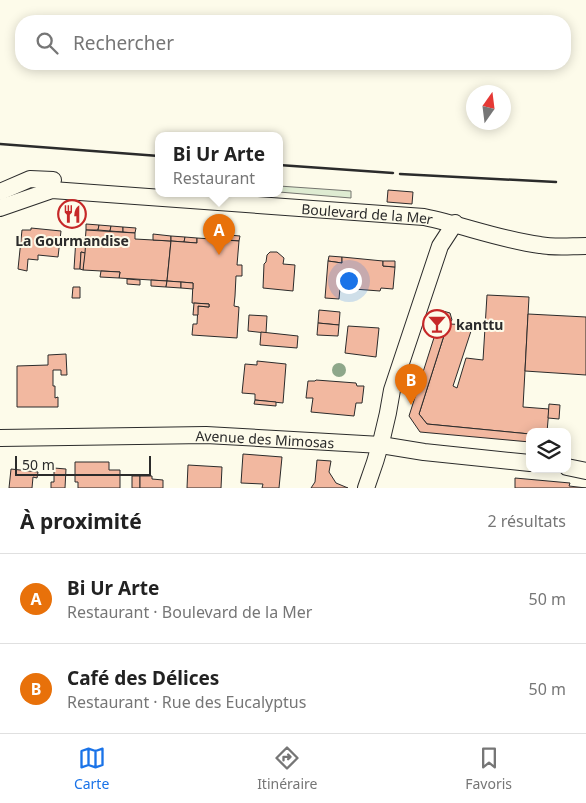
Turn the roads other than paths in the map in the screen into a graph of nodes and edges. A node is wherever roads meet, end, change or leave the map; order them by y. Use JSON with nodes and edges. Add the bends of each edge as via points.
{"nodes":[{"id":1,"x":53,"y":180,"type":"dead end"},
{"id":2,"x":0,"y":192,"type":"edge"},
{"id":3,"x":0,"y":208,"type":"edge"},
{"id":4,"x":455,"y":223,"type":"junction"},
{"id":5,"x":586,"y":246,"type":"edge"},
{"id":6,"x":0,"y":438,"type":"edge"},
{"id":7,"x":381,"y":445,"type":"junction"},
{"id":8,"x":526,"y":463,"type":"edge"},
{"id":9,"x":571,"y":468,"type":"edge"},
{"id":10,"x":586,"y":471,"type":"edge"},
{"id":11,"x":366,"y":488,"type":"edge"}],
"edges":[{"from":1,"to":2,"type":"street","via":[[30,179]]},
{"from":3,"to":4,"type":"street","name":"Boulevard de la Mer","via":[[52,190],[424,217]]},
{"from":4,"to":5,"type":"street","name":"Boulevard de la Mer","via":[[523,243]]},
{"from":4,"to":7,"type":"street","via":[[440,246],[392,390]]},
{"from":6,"to":7,"type":"street","name":"Avenue des Mimosas","via":[[206,435]]},
{"from":7,"to":8,"type":"street","name":"Avenue des Mimosas"},
{"from":7,"to":11,"type":"street"},
{"from":9,"to":10,"type":"street"}]}
